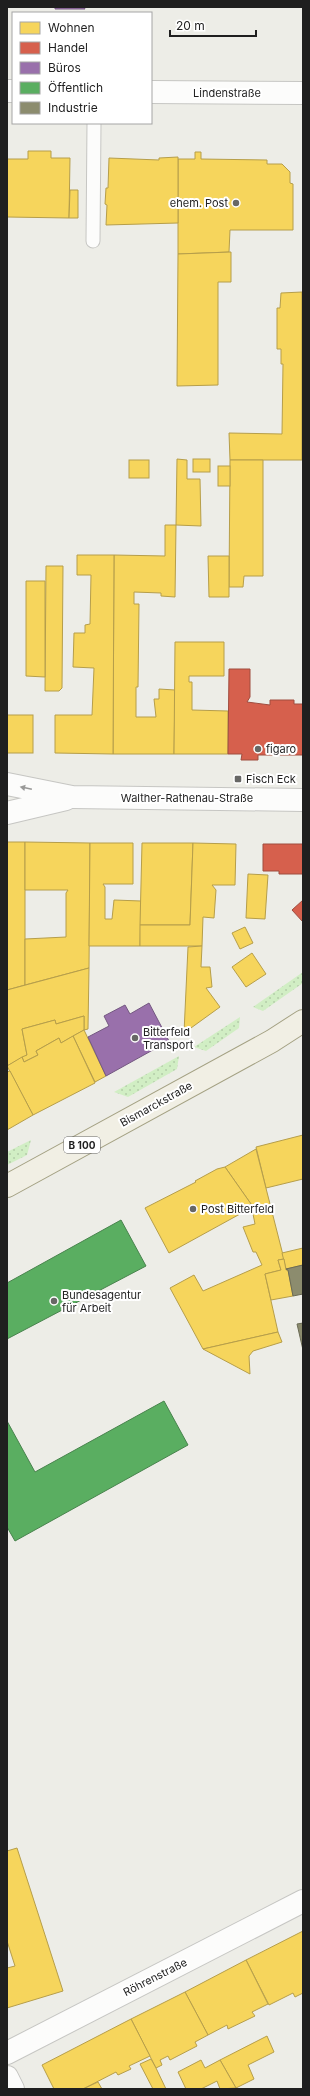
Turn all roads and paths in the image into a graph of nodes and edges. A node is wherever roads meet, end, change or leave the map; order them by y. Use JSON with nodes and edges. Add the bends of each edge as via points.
{"nodes":[{"id":1,"x":152,"y":92,"type":"edge"},
{"id":2,"x":303,"y":94,"type":"edge"},
{"id":3,"x":94,"y":124,"type":"edge"},
{"id":4,"x":93,"y":241,"type":"dead end"},
{"id":5,"x":7,"y":784,"type":"edge"},
{"id":6,"x":72,"y":797,"type":"junction"},
{"id":7,"x":303,"y":800,"type":"edge"},
{"id":8,"x":7,"y":813,"type":"edge"},
{"id":9,"x":303,"y":1021,"type":"edge"},
{"id":10,"x":7,"y":1186,"type":"edge"},
{"id":11,"x":303,"y":1901,"type":"edge"},
{"id":12,"x":7,"y":2054,"type":"edge"},
{"id":13,"x":7,"y":2077,"type":"edge"},
{"id":14,"x":13,"y":2089,"type":"edge"}],
"edges":[{"from":1,"to":2,"type":"street","name":"Lindenstraße"},
{"from":3,"to":4,"type":"lane"},
{"from":6,"to":5,"type":"street","name":"Walther-Rathenau-Straße","one_way":true},
{"from":6,"to":7,"type":"street","name":"Walther-Rathenau-Straße"},
{"from":6,"to":8,"type":"street","name":"Walther-Rathenau-Straße"},
{"from":9,"to":10,"type":"main road","name":"Bismarckstraße","number":"B 100","via":[[272,1041]]},
{"from":11,"to":12,"type":"street","name":"Röhrenstraße"},
{"from":13,"to":14,"type":"street"}]}
